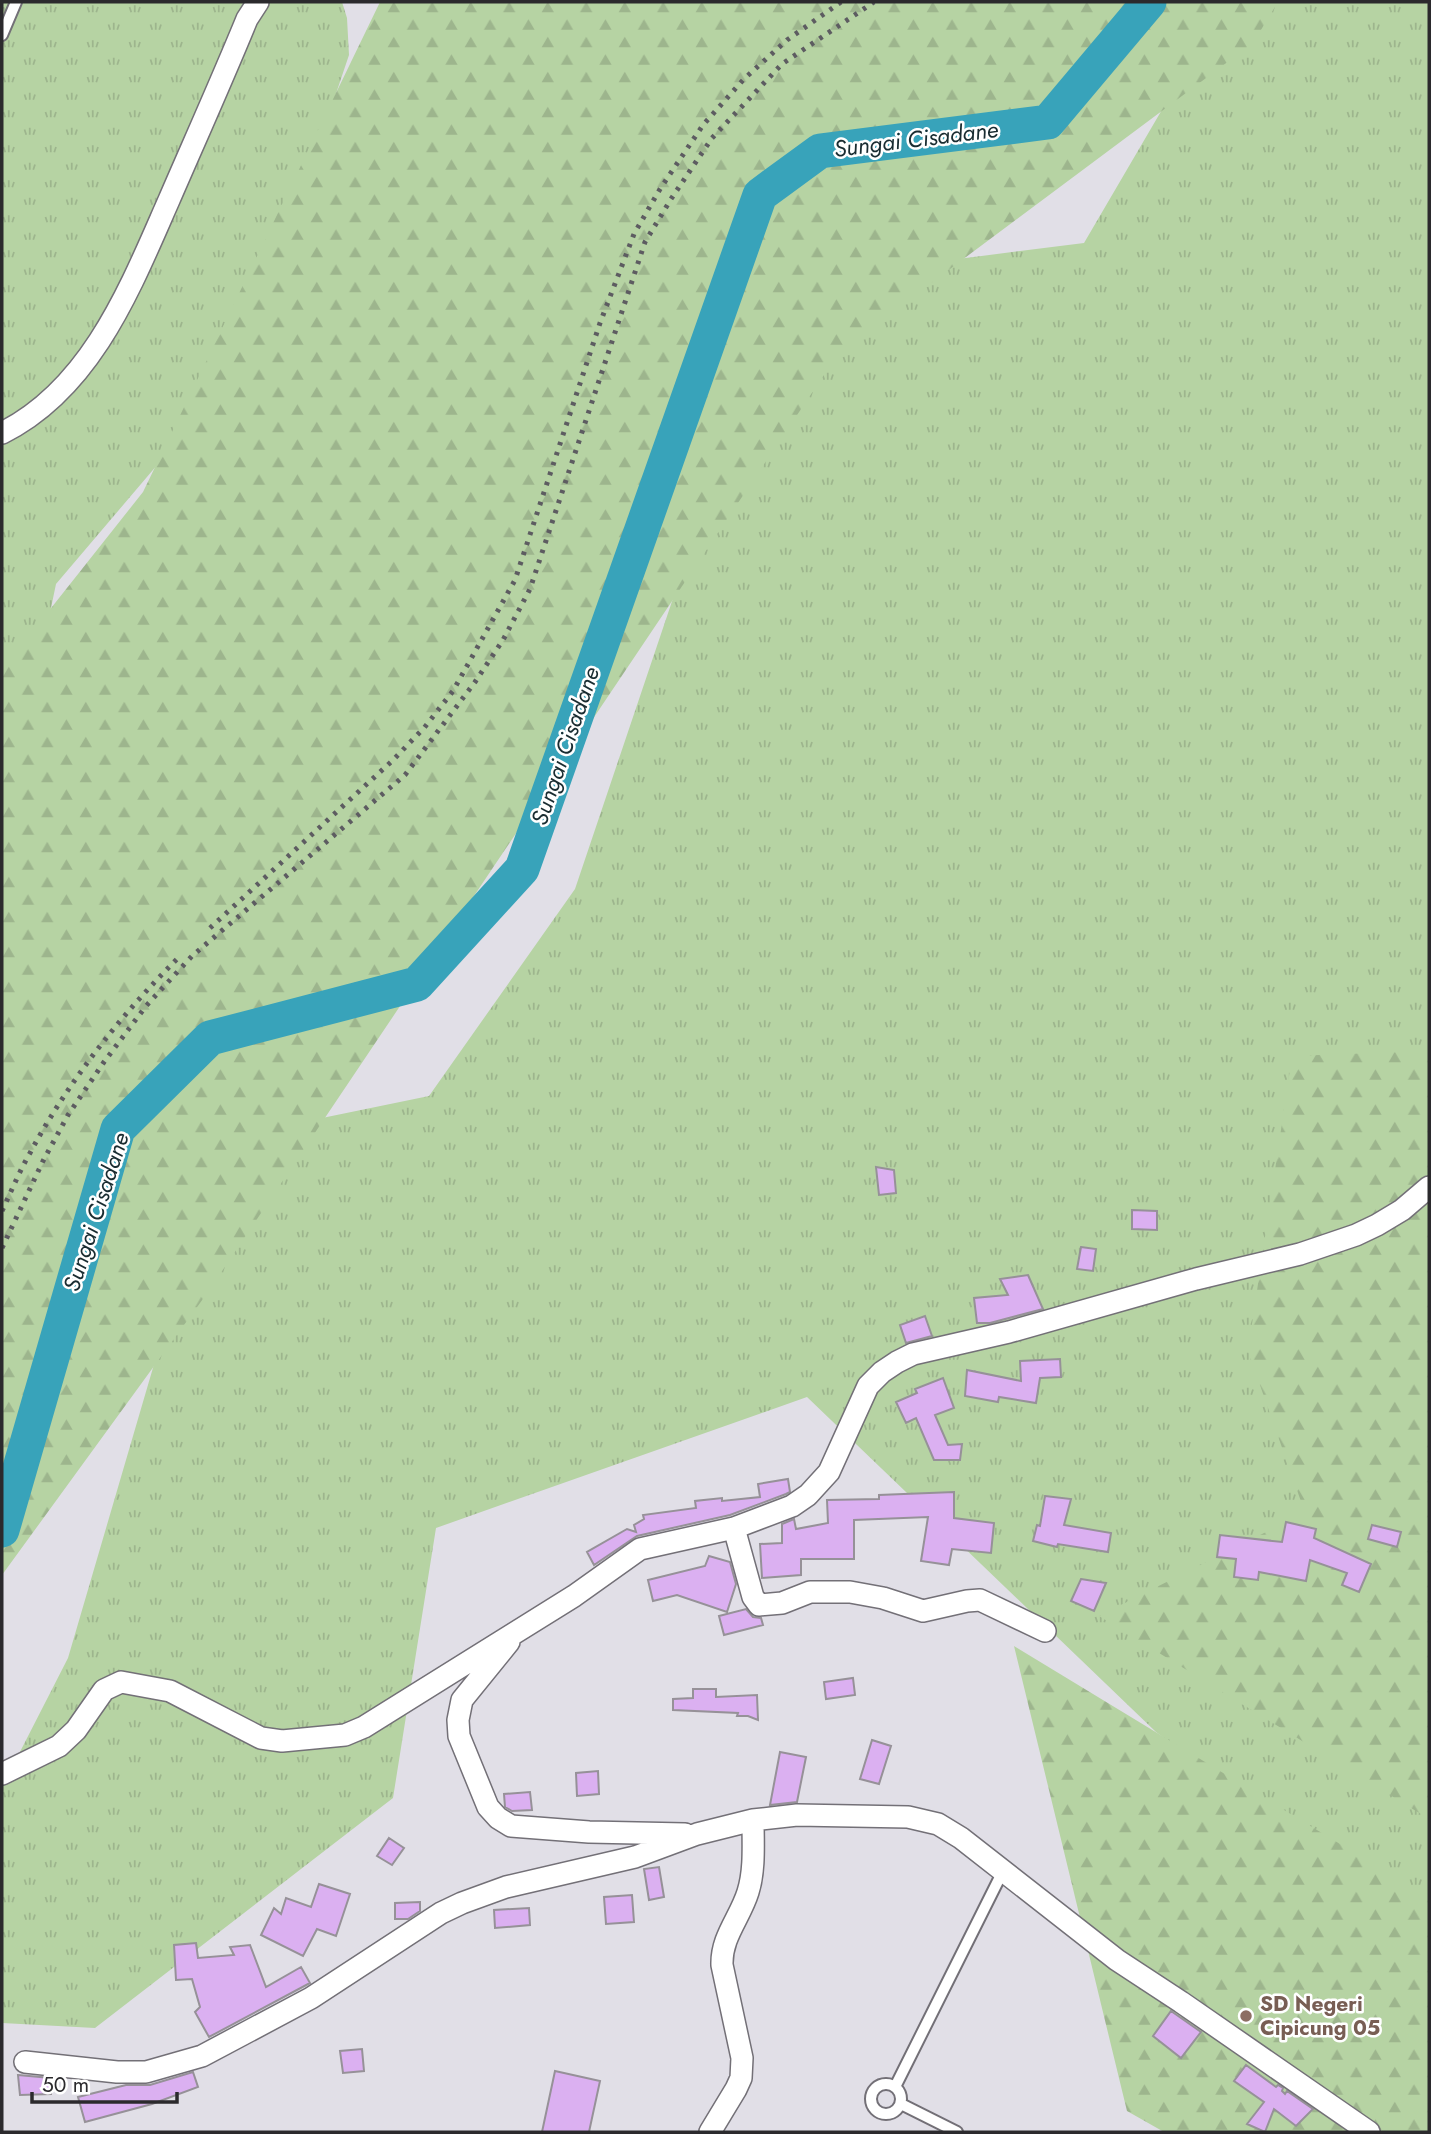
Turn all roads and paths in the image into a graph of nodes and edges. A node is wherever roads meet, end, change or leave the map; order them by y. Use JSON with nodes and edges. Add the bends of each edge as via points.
{"nodes":[{"id":1,"x":16,"y":2,"type":"edge"},
{"id":2,"x":258,"y":2,"type":"edge"},
{"id":3,"x":2,"y":35,"type":"edge"},
{"id":4,"x":2,"y":433,"type":"edge"},
{"id":5,"x":1429,"y":1187,"type":"edge"},
{"id":6,"x":734,"y":1528,"type":"junction"},
{"id":7,"x":1045,"y":1631,"type":"dead end"},
{"id":8,"x":516,"y":1632,"type":"junction"},
{"id":9,"x":2,"y":1774,"type":"edge"},
{"id":10,"x":753,"y":1820,"type":"junction"},
{"id":11,"x":697,"y":1834,"type":"junction"},
{"id":12,"x":1003,"y":1871,"type":"junction"},
{"id":13,"x":25,"y":2062,"type":"dead end"},
{"id":14,"x":895,"y":2087,"type":"junction"},
{"id":15,"x":901,"y":2104,"type":"junction"},
{"id":16,"x":710,"y":2132,"type":"edge"},
{"id":17,"x":957,"y":2132,"type":"edge"},
{"id":18,"x":1369,"y":2132,"type":"edge"}],
"edges":[{"from":1,"to":3,"type":"lane"},
{"from":2,"to":4,"type":"street","via":[[116,315],[86,358],[46,402]]},
{"from":5,"to":6,"type":"street","via":[[1402,1210],[1356,1236],[897,1362],[868,1386],[829,1472],[813,1490],[792,1506]]},
{"from":6,"to":7,"type":"street","via":[[758,1605],[782,1603],[810,1592],[850,1592],[923,1611],[980,1601]]},
{"from":6,"to":8,"type":"street","via":[[640,1549]]},
{"from":8,"to":9,"type":"street","via":[[345,1735],[282,1741],[261,1738],[170,1691],[121,1682],[104,1690],[59,1746]]},
{"from":8,"to":11,"type":"street","via":[[462,1700],[458,1720],[459,1737],[488,1807],[510,1826]]},
{"from":10,"to":11,"type":"street"},
{"from":10,"to":12,"type":"street","via":[[797,1815],[908,1816],[938,1824]]},
{"from":10,"to":16,"type":"street","via":[[749,1892],[722,1950],[742,2058],[741,2078]]},
{"from":11,"to":13,"type":"street","via":[[635,1857],[506,1887],[462,1903],[311,1998],[202,2056],[146,2072]]},
{"from":12,"to":14,"type":"lane"},
{"from":12,"to":18,"type":"street","via":[[1116,1960]]},
{"from":14,"to":15,"type":"lane"},
{"from":14,"to":15,"type":"lane","via":[[877,2088],[872,2105],[887,2114]]},
{"from":15,"to":17,"type":"lane"}]}
